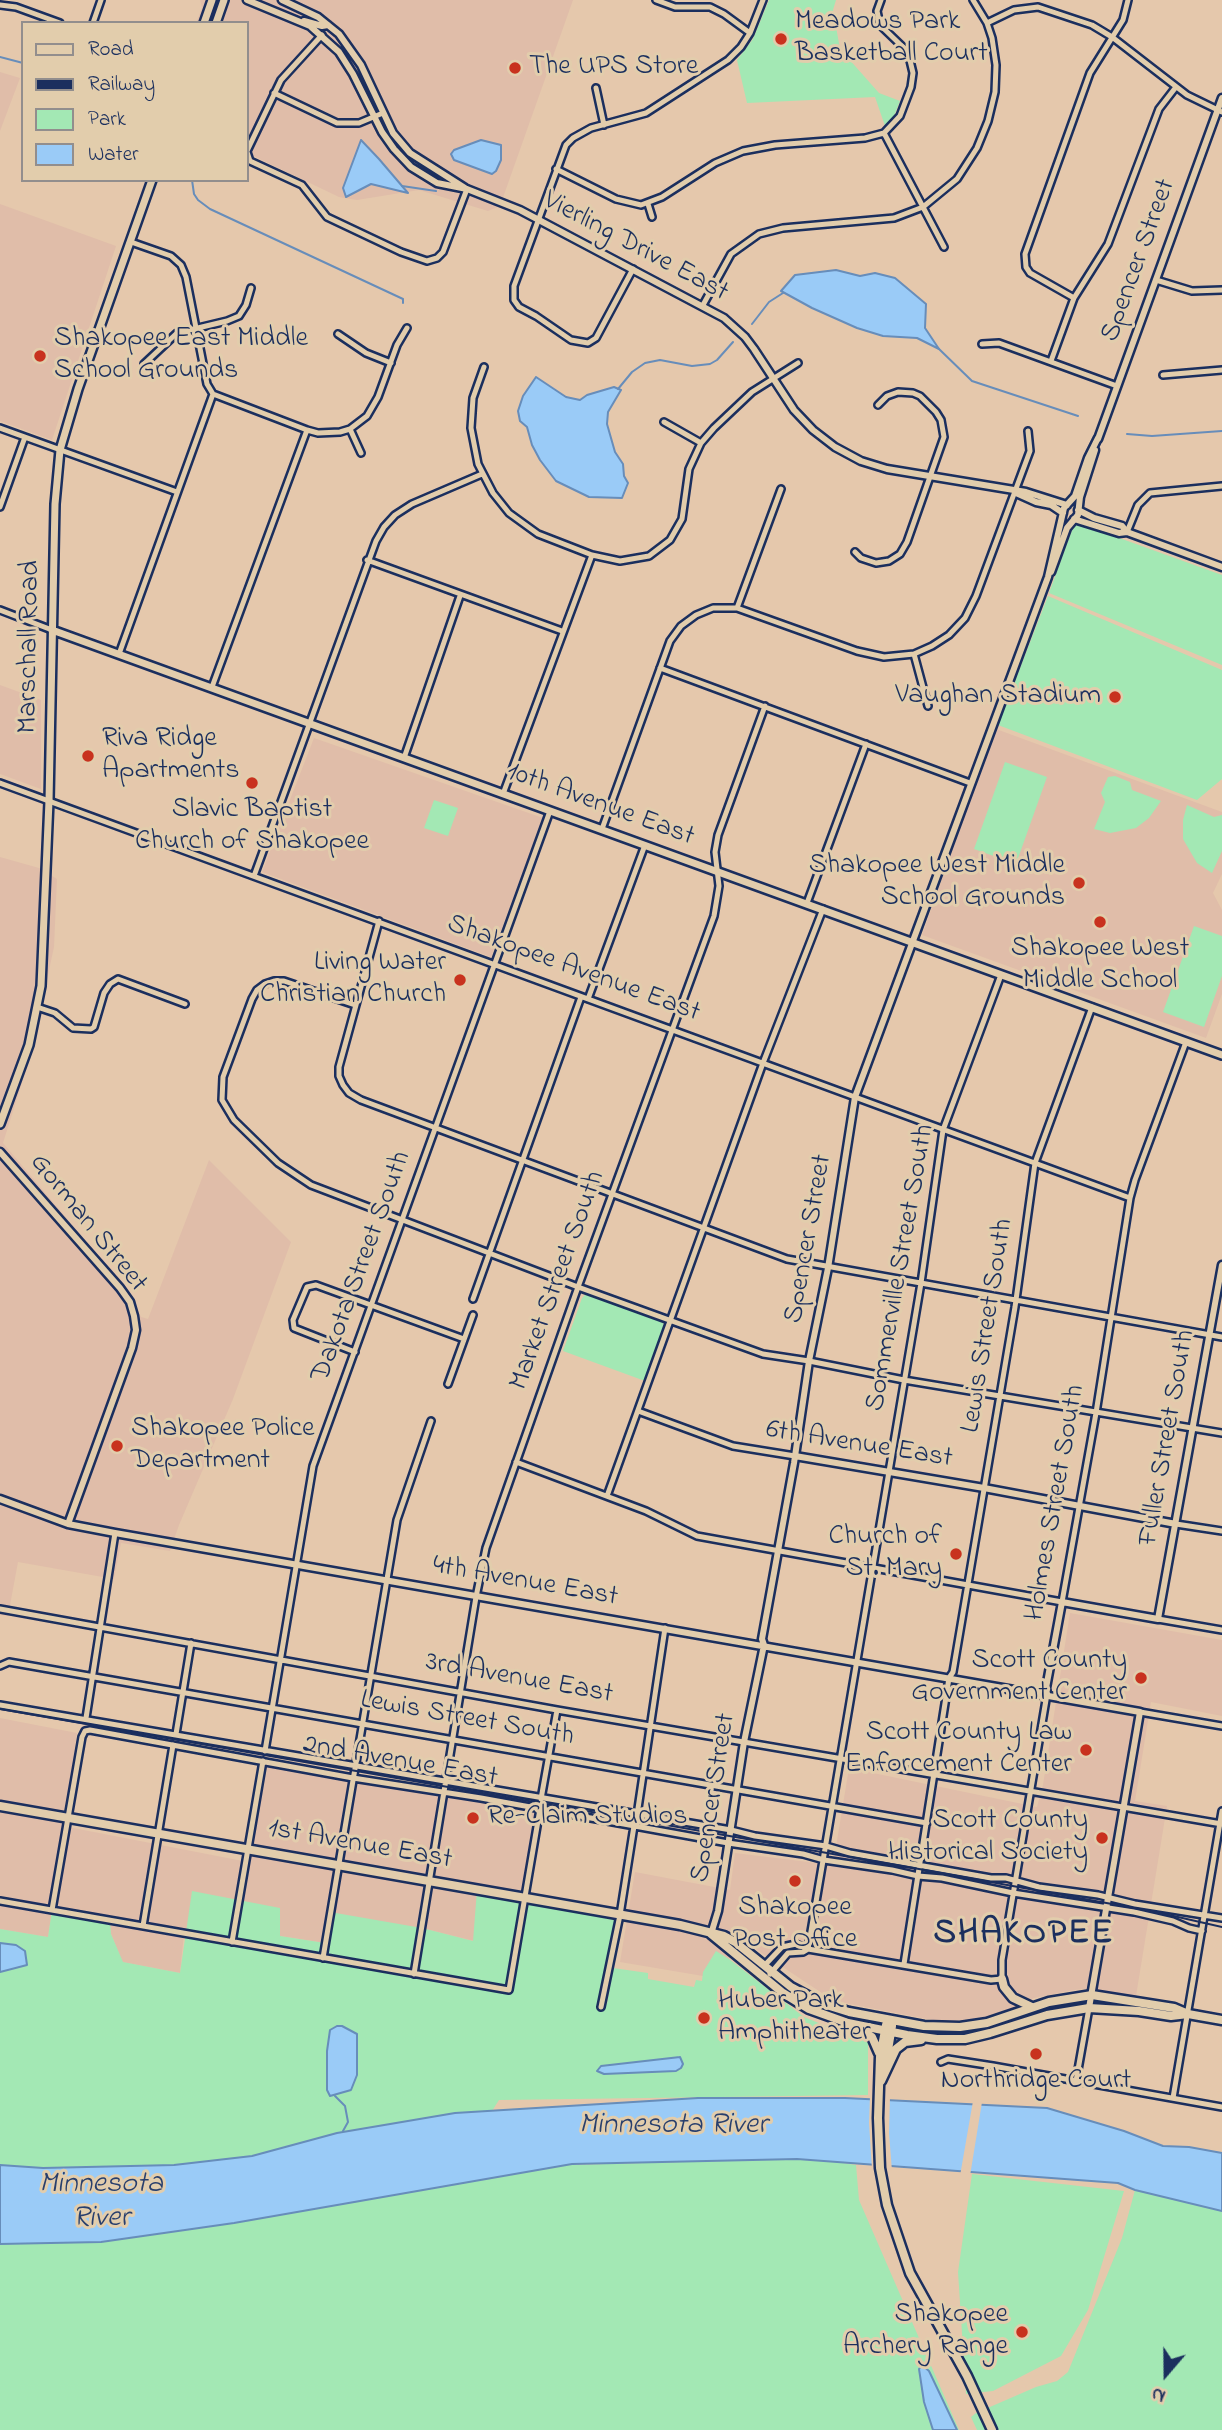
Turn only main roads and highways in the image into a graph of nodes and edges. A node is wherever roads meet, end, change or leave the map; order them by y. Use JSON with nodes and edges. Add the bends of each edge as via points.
{"nodes":[{"id":1,"x":212,"y":0,"type":"edge"},
{"id":2,"x":224,"y":0,"type":"edge"},
{"id":3,"x":205,"y":21,"type":"edge"},
{"id":4,"x":217,"y":21,"type":"edge"},
{"id":5,"x":151,"y":182,"type":"edge"},
{"id":6,"x":52,"y":630,"type":"junction"},
{"id":7,"x":1222,"y":1055,"type":"edge"},
{"id":8,"x":0,"y":1124,"type":"edge"},
{"id":9,"x":0,"y":1806,"type":"edge"},
{"id":10,"x":711,"y":1934,"type":"junction"},
{"id":11,"x":1002,"y":1979,"type":"road end"},
{"id":12,"x":1032,"y":2007,"type":"junction"},
{"id":13,"x":1188,"y":2014,"type":"junction"},
{"id":14,"x":890,"y":2020,"type":"junction"},
{"id":15,"x":1222,"y":2020,"type":"edge"},
{"id":16,"x":848,"y":2023,"type":"junction"},
{"id":17,"x":888,"y":2031,"type":"junction"},
{"id":18,"x":951,"y":2039,"type":"junction"},
{"id":19,"x":886,"y":2041,"type":"junction"},
{"id":20,"x":880,"y":2057,"type":"junction"},
{"id":21,"x":882,"y":2077,"type":"junction"},
{"id":22,"x":992,"y":2430,"type":"edge"}],
"edges":[{"from":1,"to":3,"type":"main road"},
{"from":2,"to":4,"type":"main road"},
{"from":5,"to":6,"type":"main road","name":"Marschall Road","via":[[60,450]]},
{"from":6,"to":7,"type":"main road","name":"10th Avenue East"},
{"from":6,"to":8,"type":"main road","name":"Marschall Road","via":[[41,986],[29,1045]]},
{"from":9,"to":10,"type":"main road","name":"1st Avenue East"},
{"from":10,"to":14,"type":"main road","name":"1st Avenue East","via":[[735,1942],[791,1987],[823,2004]]},
{"from":10,"to":16,"type":"main road","name":"1st Avenue East","via":[[783,1993],[809,2009]]},
{"from":11,"to":12,"type":"main road","via":[[1013,1998]]},
{"from":12,"to":13,"type":"main road","name":"1st Avenue East","via":[[1091,1996]]},
{"from":12,"to":14,"type":"main road","name":"1st Avenue East","via":[[960,2027]]},
{"from":13,"to":15,"type":"main road"},
{"from":13,"to":18,"type":"main road","name":"1st Avenue East","via":[[1089,2008]]},
{"from":14,"to":17,"type":"main road"},
{"from":16,"to":17,"type":"main road","name":"1st Avenue East"},
{"from":16,"to":20,"type":"main road","via":[[868,2033]]},
{"from":17,"to":18,"type":"main road","name":"1st Avenue East"},
{"from":17,"to":19,"type":"main road"},
{"from":18,"to":21,"type":"main road","via":[[910,2041],[895,2049]]},
{"from":19,"to":20,"type":"main road"},
{"from":19,"to":21,"type":"main road"},
{"from":20,"to":21,"type":"main road"},
{"from":21,"to":22,"type":"main road","via":[[880,2168],[901,2250]]}]}
